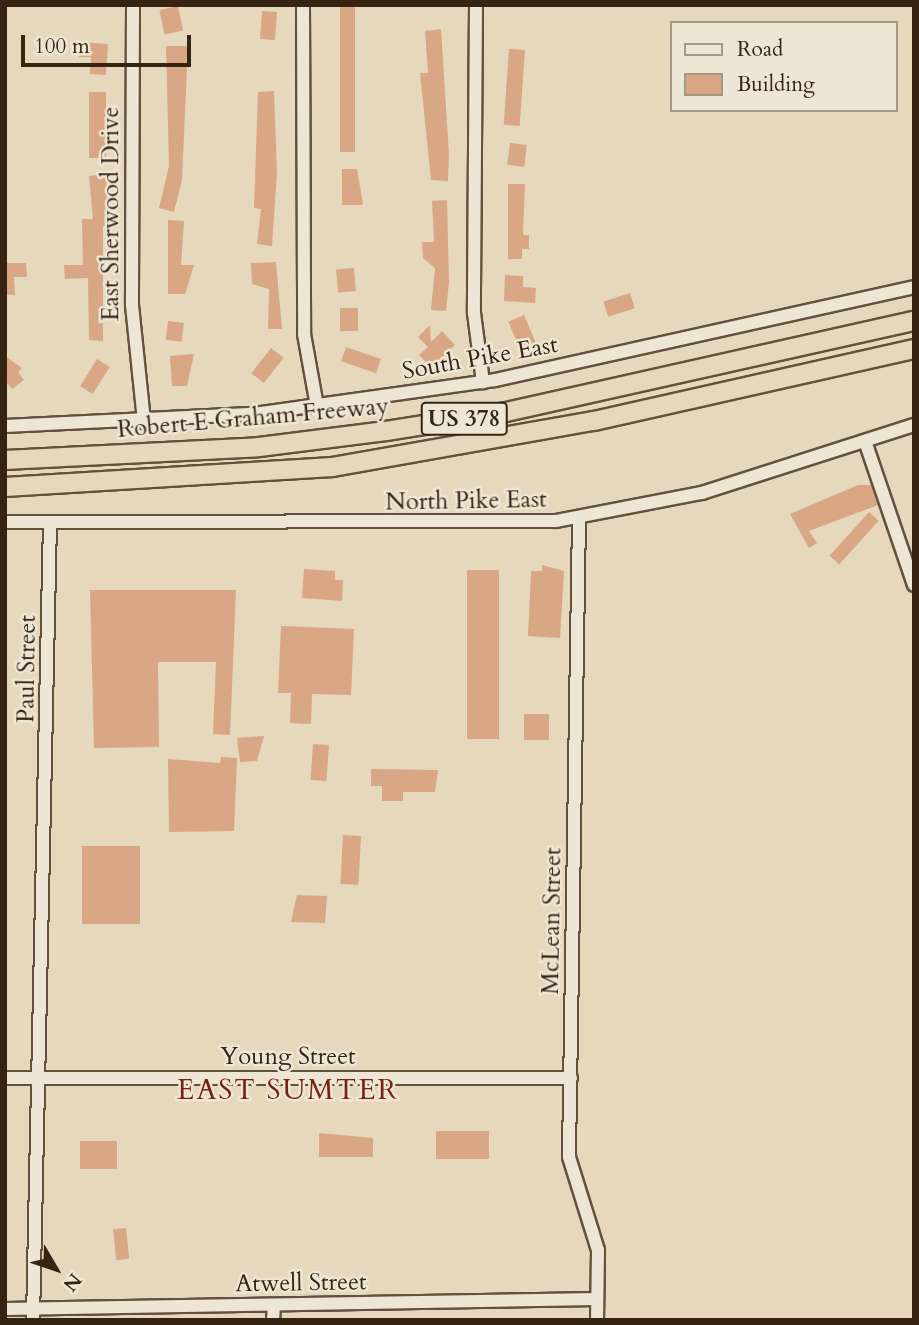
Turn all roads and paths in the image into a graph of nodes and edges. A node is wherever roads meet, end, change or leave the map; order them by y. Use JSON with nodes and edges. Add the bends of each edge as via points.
{"nodes":[{"id":1,"x":133,"y":5,"type":"edge"},
{"id":2,"x":303,"y":5,"type":"edge"},
{"id":3,"x":476,"y":5,"type":"edge"},
{"id":4,"x":914,"y":287,"type":"edge"},
{"id":5,"x":914,"y":321,"type":"edge"},
{"id":6,"x":914,"y":349,"type":"edge"},
{"id":7,"x":483,"y":382,"type":"junction"},
{"id":8,"x":317,"y":405,"type":"junction"},
{"id":9,"x":144,"y":422,"type":"junction"},
{"id":10,"x":914,"y":425,"type":"edge"},
{"id":11,"x":5,"y":426,"type":"edge"},
{"id":12,"x":865,"y":441,"type":"junction"},
{"id":13,"x":5,"y":460,"type":"edge"},
{"id":14,"x":5,"y":487,"type":"edge"},
{"id":15,"x":579,"y":518,"type":"junction"},
{"id":16,"x":5,"y":522,"type":"edge"},
{"id":17,"x":50,"y":522,"type":"junction"},
{"id":18,"x":914,"y":584,"type":"edge"},
{"id":19,"x":5,"y":1078,"type":"edge"},
{"id":20,"x":39,"y":1078,"type":"junction"},
{"id":21,"x":571,"y":1078,"type":"junction"},
{"id":22,"x":597,"y":1299,"type":"junction"},
{"id":23,"x":274,"y":1305,"type":"junction"},
{"id":24,"x":5,"y":1309,"type":"edge"},
{"id":25,"x":33,"y":1314,"type":"edge"},
{"id":26,"x":273,"y":1320,"type":"edge"},
{"id":27,"x":597,"y":1320,"type":"edge"}],
"edges":[{"from":1,"to":9,"type":"street","name":"East Sherwood Drive","via":[[132,306]]},
{"from":2,"to":8,"type":"street","via":[[303,334]]},
{"from":3,"to":7,"type":"street","via":[[474,313]]},
{"from":4,"to":7,"type":"street","name":"South Pike East"},
{"from":5,"to":13,"type":"highway","name":"Robert E Graham Freeway","number":"US 378","via":[[506,412],[386,431],[246,448]]},
{"from":6,"to":14,"type":"highway","name":"Robert E Graham Freeway","number":"US 378","via":[[594,421],[332,467]]},
{"from":7,"to":8,"type":"street","name":"South Pike East"},
{"from":8,"to":9,"type":"street","name":"South Pike East"},
{"from":9,"to":11,"type":"street","name":"South Pike East"},
{"from":10,"to":12,"type":"street","name":"North Pike East"},
{"from":12,"to":15,"type":"street","name":"North Pike East","via":[[702,494]]},
{"from":12,"to":18,"type":"street"},
{"from":15,"to":17,"type":"street","name":"North Pike East"},
{"from":15,"to":21,"type":"street","name":"McLean Street"},
{"from":16,"to":17,"type":"street","name":"North Pike East"},
{"from":17,"to":20,"type":"street","name":"Paul Street"},
{"from":19,"to":20,"type":"street","name":"Young Street"},
{"from":20,"to":21,"type":"street","name":"Young Street"},
{"from":20,"to":25,"type":"street","name":"Paul Street"},
{"from":21,"to":22,"type":"street","name":"McLean Street","via":[[569,1157],[598,1250]]},
{"from":22,"to":23,"type":"street","name":"Atwell Street"},
{"from":22,"to":27,"type":"street","name":"McLean Street"},
{"from":23,"to":25,"type":"street","name":"Atwell Street"},
{"from":23,"to":26,"type":"street"},
{"from":24,"to":25,"type":"street","name":"Atwell Street"}]}
